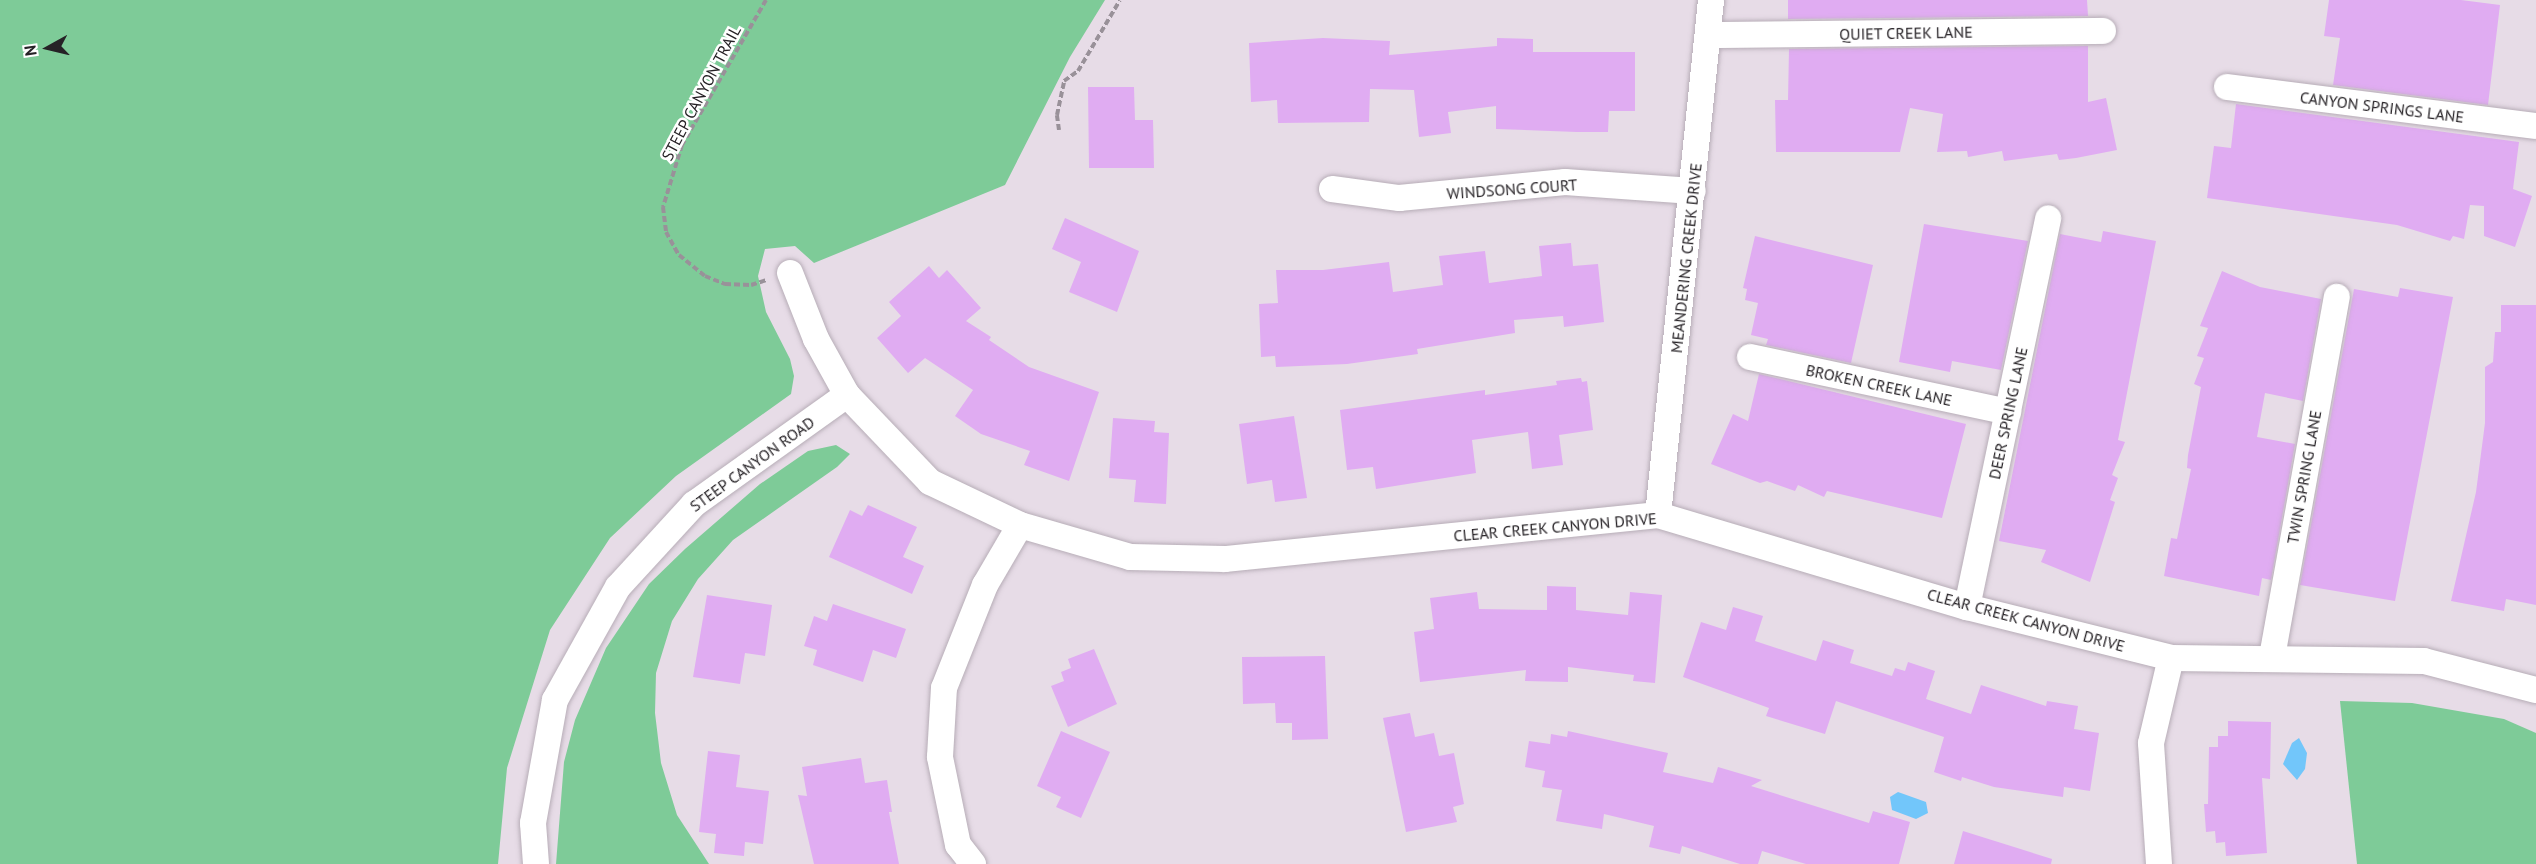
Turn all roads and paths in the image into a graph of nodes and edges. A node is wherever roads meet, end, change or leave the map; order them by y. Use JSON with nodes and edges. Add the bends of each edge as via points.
{"nodes":[{"id":1,"x":765,"y":0,"type":"edge"},
{"id":2,"x":1120,"y":0,"type":"edge"},
{"id":3,"x":1711,"y":0,"type":"edge"},
{"id":4,"x":2103,"y":31,"type":"dead end"},
{"id":5,"x":1710,"y":35,"type":"junction"},
{"id":6,"x":2227,"y":87,"type":"dead end"},
{"id":7,"x":2536,"y":126,"type":"edge"},
{"id":8,"x":1059,"y":130,"type":"dead end"},
{"id":9,"x":1332,"y":189,"type":"dead end"},
{"id":10,"x":1693,"y":191,"type":"junction"},
{"id":11,"x":2048,"y":218,"type":"dead end"},
{"id":12,"x":790,"y":273,"type":"joint"},
{"id":13,"x":2337,"y":297,"type":"dead end"},
{"id":14,"x":1750,"y":357,"type":"dead end"},
{"id":15,"x":848,"y":395,"type":"junction"},
{"id":16,"x":2008,"y":412,"type":"junction"},
{"id":17,"x":1658,"y":515,"type":"junction"},
{"id":18,"x":1020,"y":525,"type":"junction"},
{"id":19,"x":1967,"y":607,"type":"junction"},
{"id":20,"x":2272,"y":657,"type":"junction"},
{"id":21,"x":2171,"y":658,"type":"junction"},
{"id":22,"x":2536,"y":690,"type":"edge"},
{"id":23,"x":536,"y":864,"type":"edge"},
{"id":24,"x":973,"y":864,"type":"edge"},
{"id":25,"x":2158,"y":864,"type":"edge"}],
"edges":[{"from":1,"to":12,"type":"path","name":"STEEP CANYON TRAIL","via":[[682,145],[663,207],[666,232],[679,255],[705,276],[725,284],[751,285]]},
{"from":2,"to":8,"type":"path","via":[[1078,71],[1064,81],[1057,115]]},
{"from":3,"to":5,"type":"street","name":"MEANDERING CREEK DRIVE"},
{"from":4,"to":5,"type":"street","name":"QUIET CREEK LANE"},
{"from":5,"to":10,"type":"street","name":"MEANDERING CREEK DRIVE"},
{"from":6,"to":7,"type":"street","name":"CANYON SPRINGS LANE"},
{"from":9,"to":10,"type":"street","name":"WINDSONG COURT","via":[[1399,198],[1565,182]]},
{"from":10,"to":17,"type":"street","name":"MEANDERING CREEK DRIVE"},
{"from":11,"to":16,"type":"street","name":"DEER SPRING LANE"},
{"from":12,"to":15,"type":"street","name":"CLEAR CREEK CANYON DRIVE","via":[[816,339]]},
{"from":13,"to":20,"type":"street","name":"TWIN SPRING LANE"},
{"from":14,"to":16,"type":"street","name":"BROKEN CREEK LANE"},
{"from":15,"to":18,"type":"street","name":"CLEAR CREEK CANYON DRIVE","via":[[930,482]]},
{"from":15,"to":23,"type":"street","name":"STEEP CANYON ROAD","via":[[694,504],[618,586],[555,700],[533,823]]},
{"from":16,"to":19,"type":"street","name":"DEER SPRING LANE"},
{"from":17,"to":18,"type":"street","name":"CLEAR CREEK CANYON DRIVE","via":[[1225,559],[1130,557]]},
{"from":17,"to":19,"type":"street","name":"CLEAR CREEK CANYON DRIVE"},
{"from":18,"to":24,"type":"street","via":[[985,585],[944,688],[940,757],[958,846]]},
{"from":19,"to":21,"type":"street","name":"CLEAR CREEK CANYON DRIVE"},
{"from":20,"to":21,"type":"street","name":"CLEAR CREEK CANYON DRIVE"},
{"from":20,"to":22,"type":"street","name":"CLEAR CREEK CANYON DRIVE","via":[[2424,661]]},
{"from":21,"to":25,"type":"street","via":[[2151,743]]}]}
